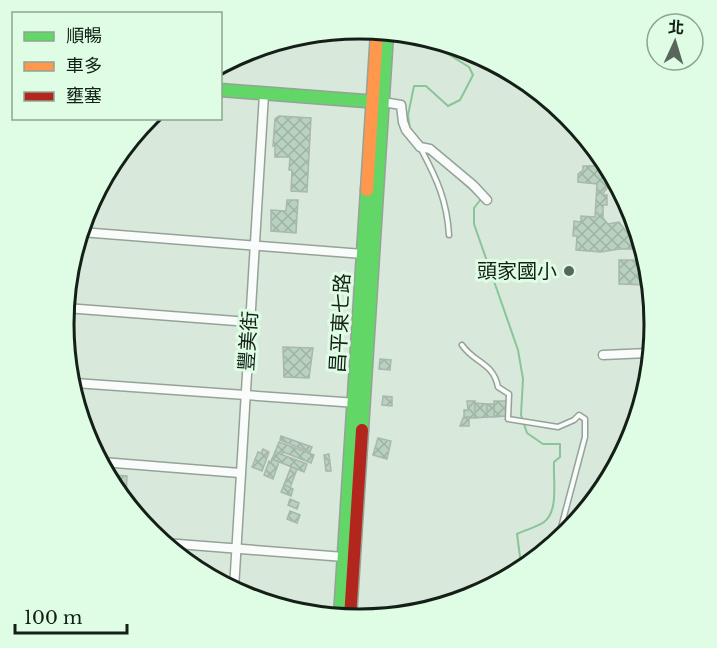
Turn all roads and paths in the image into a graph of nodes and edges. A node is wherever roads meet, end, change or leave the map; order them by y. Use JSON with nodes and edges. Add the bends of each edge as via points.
{"nodes":[{"id":1,"x":377,"y":40,"type":"edge"},
{"id":2,"x":386,"y":40,"type":"edge"},
{"id":3,"x":222,"y":90,"type":"edge"},
{"id":4,"x":264,"y":94,"type":"junction"},
{"id":5,"x":377,"y":102,"type":"junction"},
{"id":6,"x":420,"y":147,"type":"junction"},
{"id":7,"x":487,"y":200,"type":"dead end"},
{"id":8,"x":89,"y":233,"type":"edge"},
{"id":9,"x":449,"y":235,"type":"dead end"},
{"id":10,"x":254,"y":245,"type":"junction"},
{"id":11,"x":363,"y":254,"type":"junction"},
{"id":12,"x":74,"y":309,"type":"edge"},
{"id":13,"x":249,"y":322,"type":"junction"},
{"id":14,"x":462,"y":345,"type":"dead end"},
{"id":15,"x":642,"y":353,"type":"edge"},
{"id":16,"x":603,"y":355,"type":"dead end"},
{"id":17,"x":80,"y":383,"type":"edge"},
{"id":18,"x":244,"y":396,"type":"junction"},
{"id":19,"x":359,"y":403,"type":"junction"},
{"id":20,"x":110,"y":463,"type":"edge"},
{"id":21,"x":240,"y":473,"type":"junction"},
{"id":22,"x":562,"y":524,"type":"edge"},
{"id":23,"x":178,"y":544,"type":"edge"},
{"id":24,"x":236,"y":549,"type":"junction"},
{"id":25,"x":344,"y":557,"type":"junction"},
{"id":26,"x":234,"y":581,"type":"edge"},
{"id":27,"x":341,"y":608,"type":"edge"},
{"id":28,"x":350,"y":609,"type":"edge"}],
"edges":[{"from":1,"to":5,"type":"street","name":"昌平東七路"},
{"from":2,"to":5,"type":"street","name":"昌平東七路"},
{"from":3,"to":4,"type":"street"},
{"from":4,"to":5,"type":"street"},
{"from":4,"to":10,"type":"street","name":"豐美街"},
{"from":5,"to":6,"type":"street","via":[[401,105],[406,130]]},
{"from":5,"to":11,"type":"street","name":"昌平東七路"},
{"from":5,"to":19,"type":"street","name":"昌平東七路"},
{"from":6,"to":7,"type":"street","via":[[430,149]]},
{"from":6,"to":9,"type":"lane","via":[[439,182]]},
{"from":8,"to":10,"type":"street"},
{"from":10,"to":11,"type":"street"},
{"from":10,"to":13,"type":"street","name":"豐美街"},
{"from":11,"to":19,"type":"street","name":"昌平東七路"},
{"from":12,"to":13,"type":"street"},
{"from":13,"to":18,"type":"street","name":"豐美街"},
{"from":14,"to":22,"type":"lane","via":[[495,375],[498,387],[509,394],[508,419],[558,427],[579,414],[585,419],[585,436]]},
{"from":15,"to":16,"type":"street"},
{"from":17,"to":18,"type":"street"},
{"from":18,"to":19,"type":"street"},
{"from":18,"to":21,"type":"street","name":"豐美街"},
{"from":19,"to":25,"type":"street","name":"昌平東七路"},
{"from":19,"to":28,"type":"street","name":"昌平東七路"},
{"from":20,"to":21,"type":"street"},
{"from":21,"to":24,"type":"street","name":"豐美街"},
{"from":23,"to":24,"type":"street"},
{"from":24,"to":25,"type":"street"},
{"from":24,"to":26,"type":"street","name":"豐美街"},
{"from":25,"to":27,"type":"street","name":"昌平東七路"}]}
